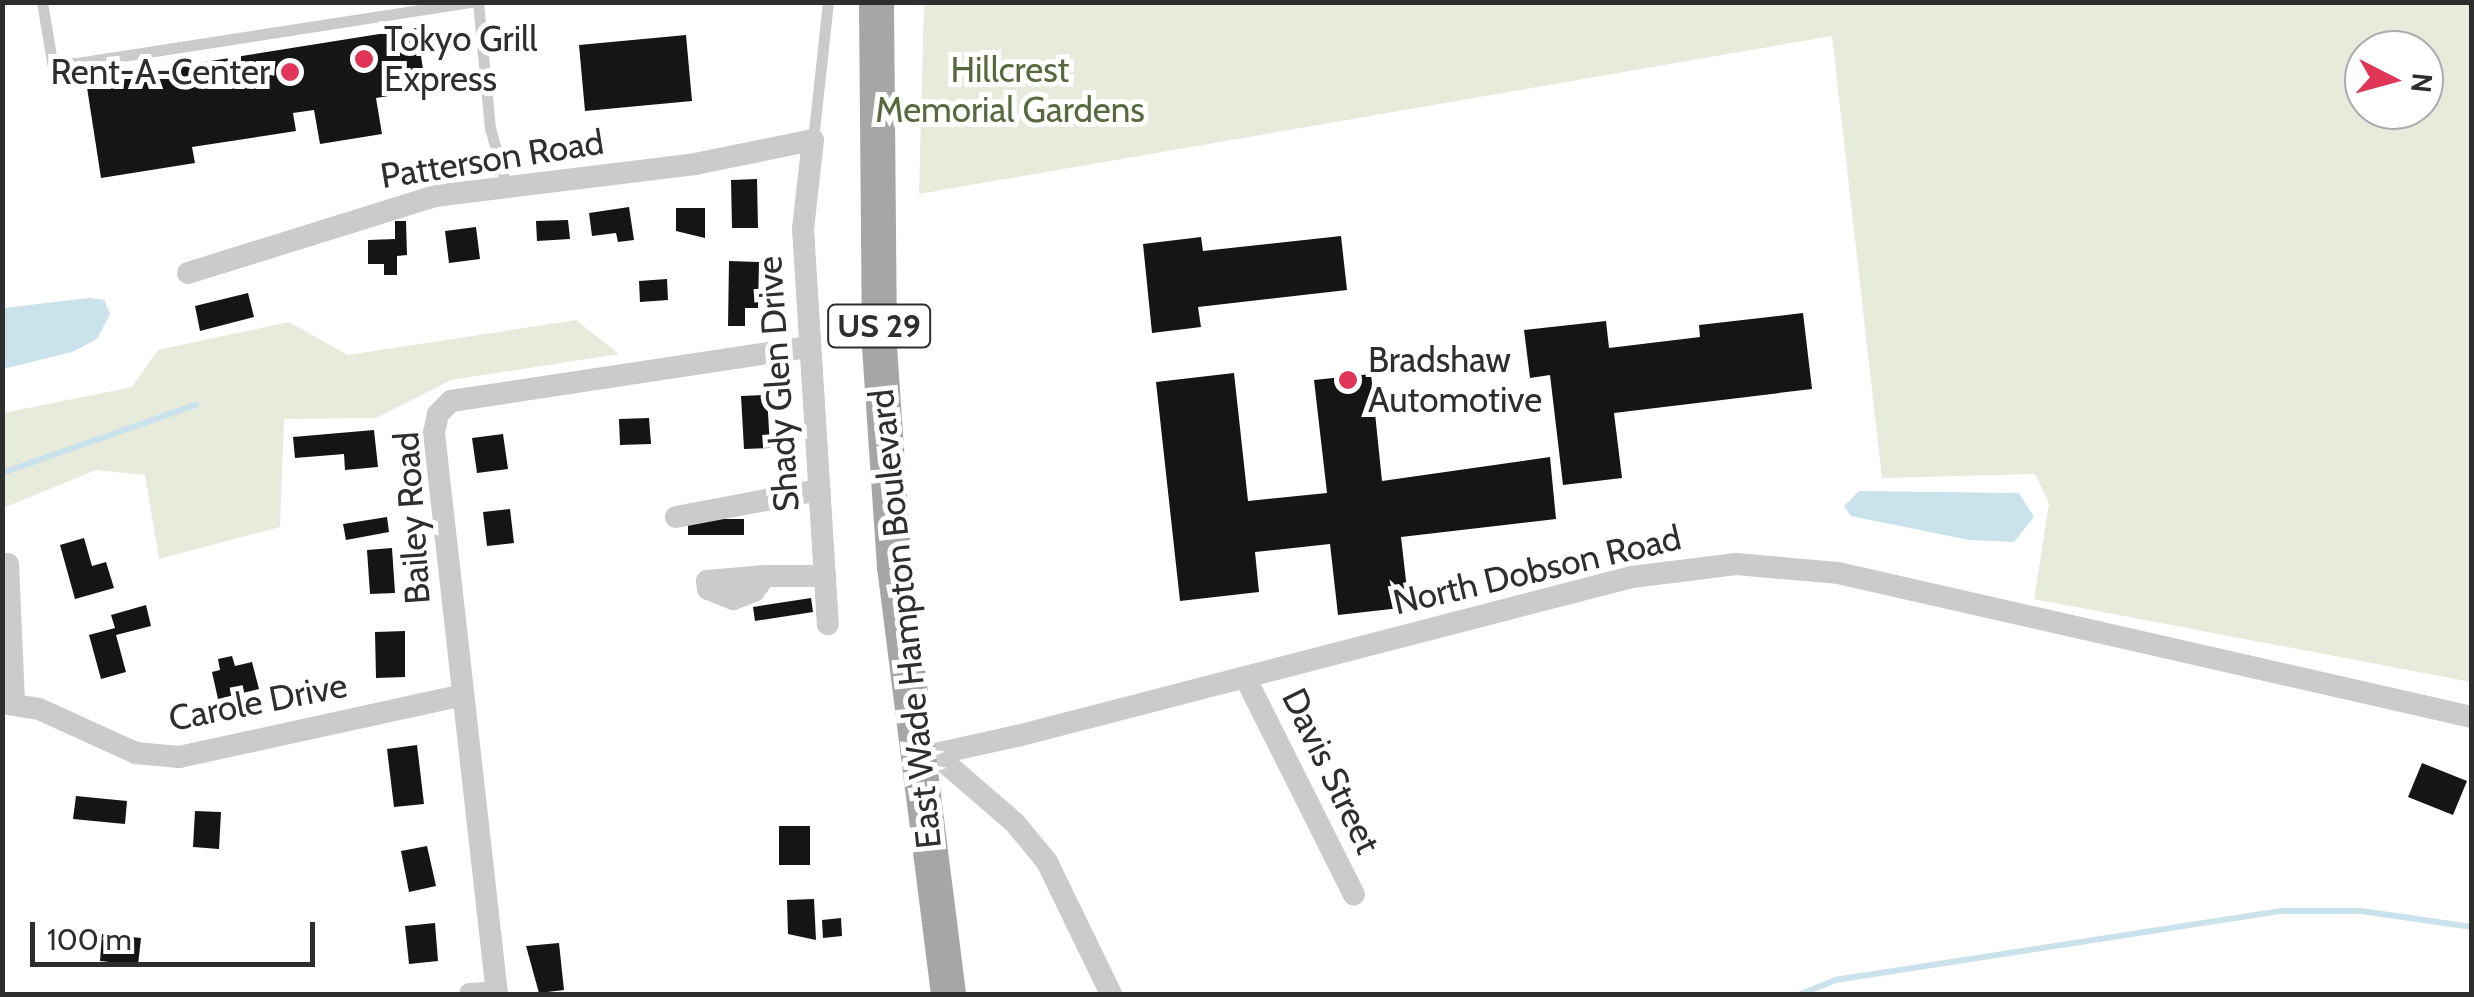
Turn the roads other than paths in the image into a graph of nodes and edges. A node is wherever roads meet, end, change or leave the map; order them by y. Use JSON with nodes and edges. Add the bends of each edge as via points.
{"nodes":[{"id":1,"x":42,"y":2,"type":"edge"},
{"id":2,"x":476,"y":2,"type":"edge"},
{"id":3,"x":828,"y":2,"type":"edge"},
{"id":4,"x":876,"y":2,"type":"edge"},
{"id":5,"x":433,"y":4,"type":"edge"},
{"id":6,"x":814,"y":140,"type":"junction"},
{"id":7,"x":506,"y":188,"type":"junction"},
{"id":8,"x":188,"y":272,"type":"dead end"},
{"id":9,"x":810,"y":347,"type":"junction"},
{"id":10,"x":819,"y":490,"type":"junction"},
{"id":11,"x":676,"y":517,"type":"dead end"},
{"id":12,"x":8,"y":564,"type":"dead end"},
{"id":13,"x":765,"y":576,"type":"dead end"},
{"id":14,"x":825,"y":576,"type":"junction"},
{"id":15,"x":828,"y":624,"type":"dead end"},
{"id":16,"x":1246,"y":679,"type":"junction"},
{"id":17,"x":463,"y":695,"type":"junction"},
{"id":18,"x":8,"y":703,"type":"edge"},
{"id":19,"x":2468,"y":718,"type":"edge"},
{"id":20,"x":926,"y":752,"type":"junction"},
{"id":21,"x":1354,"y":895,"type":"dead end"},
{"id":22,"x":497,"y":993,"type":"edge"},
{"id":23,"x":470,"y":994,"type":"edge"},
{"id":24,"x":948,"y":994,"type":"edge"},
{"id":25,"x":1112,"y":994,"type":"edge"}],
"edges":[{"from":1,"to":5,"type":"lane","via":[[52,62],[76,63]]},
{"from":2,"to":5,"type":"lane"},
{"from":2,"to":7,"type":"lane","via":[[490,128]]},
{"from":3,"to":6,"type":"lane"},
{"from":4,"to":20,"type":"main road","name":"East Wade Hampton Boulevard","number":"US 29","via":[[879,346],[894,566]]},
{"from":6,"to":7,"type":"street","name":"Patterson Road","via":[[694,164]]},
{"from":6,"to":9,"type":"street","name":"Shady Glen Drive","via":[[803,229]]},
{"from":7,"to":8,"type":"street","name":"Patterson Road","via":[[418,201]]},
{"from":9,"to":10,"type":"street","name":"Shady Glen Drive"},
{"from":9,"to":17,"type":"street","name":"Bailey Road","via":[[444,406],[434,433]]},
{"from":10,"to":11,"type":"street"},
{"from":10,"to":14,"type":"street","name":"Shady Glen Drive"},
{"from":12,"to":18,"type":"street","name":"Carole Drive"},
{"from":13,"to":14,"type":"street"},
{"from":14,"to":15,"type":"street","name":"Shady Glen Drive"},
{"from":16,"to":19,"type":"street","name":"North Dobson Road","via":[[1632,578],[1761,564],[1933,593]]},
{"from":16,"to":20,"type":"street","name":"North Dobson Road"},
{"from":16,"to":21,"type":"street","name":"Davis Street"},
{"from":17,"to":18,"type":"street","name":"Carole Drive","via":[[179,757],[136,752]]},
{"from":17,"to":22,"type":"street","name":"Bailey Road"},
{"from":20,"to":24,"type":"main road","name":"East Wade Hampton Boulevard","number":"US 29"},
{"from":20,"to":25,"type":"street","via":[[1032,842],[1060,884]]},
{"from":22,"to":23,"type":"street"}]}
